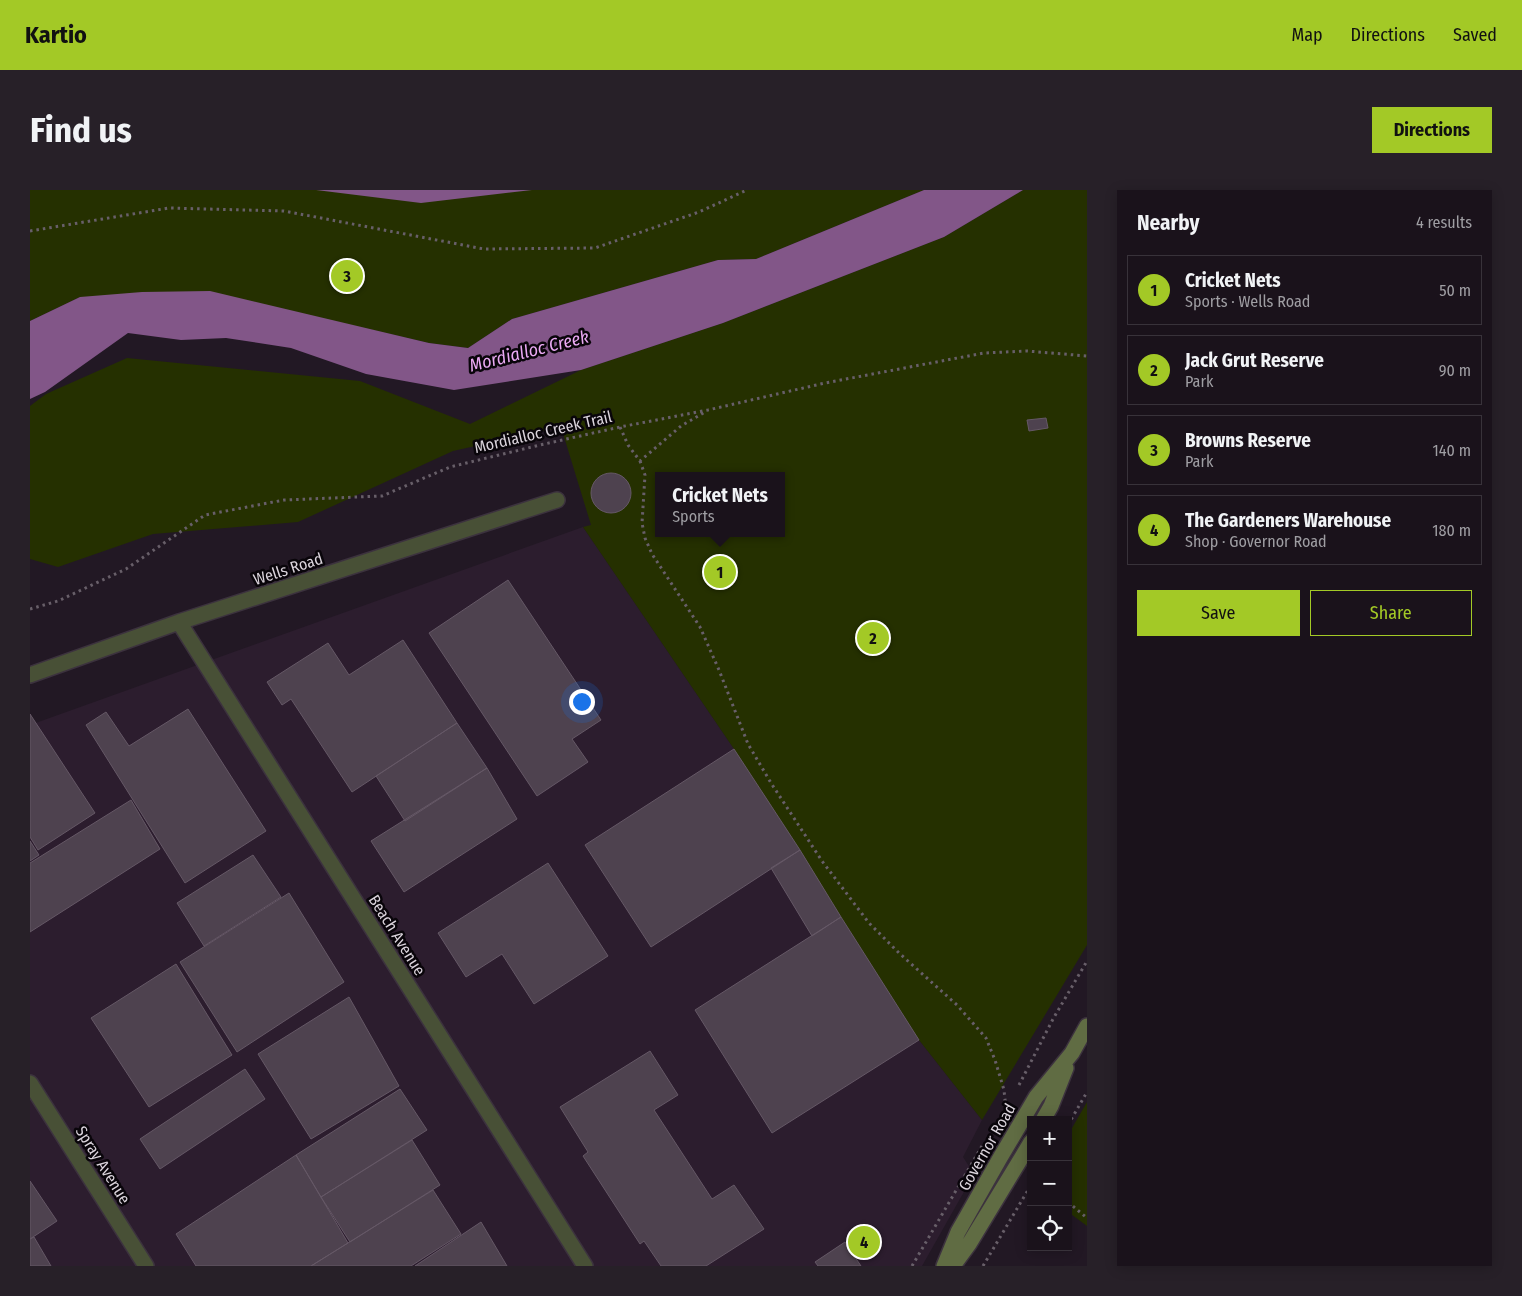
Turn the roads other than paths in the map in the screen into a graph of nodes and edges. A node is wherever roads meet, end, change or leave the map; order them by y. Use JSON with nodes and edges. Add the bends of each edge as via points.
{"nodes":[{"id":1,"x":557,"y":500,"type":"dead end"},
{"id":2,"x":180,"y":622,"type":"junction"},
{"id":3,"x":30,"y":675,"type":"edge"},
{"id":4,"x":1087,"y":1026,"type":"edge"},
{"id":5,"x":1072,"y":1053,"type":"junction"},
{"id":6,"x":30,"y":1083,"type":"edge"},
{"id":7,"x":1045,"y":1116,"type":"edge"},
{"id":8,"x":1027,"y":1149,"type":"edge"},
{"id":9,"x":146,"y":1266,"type":"edge"},
{"id":10,"x":585,"y":1266,"type":"edge"},
{"id":11,"x":944,"y":1266,"type":"edge"},
{"id":12,"x":953,"y":1266,"type":"edge"}],
"edges":[{"from":1,"to":2,"type":"street","name":"Wells Road"},
{"from":2,"to":3,"type":"street","name":"Wells Road"},
{"from":2,"to":10,"type":"street","name":"Beach Avenue"},
{"from":4,"to":5,"type":"street","name":"Governor Road"},
{"from":5,"to":7,"type":"street","name":"Governor Road"},
{"from":5,"to":11,"type":"street","name":"Governor Road","via":[[1036,1097],[958,1232]]},
{"from":6,"to":9,"type":"street","name":"Spray Avenue"},
{"from":8,"to":12,"type":"street"}]}
